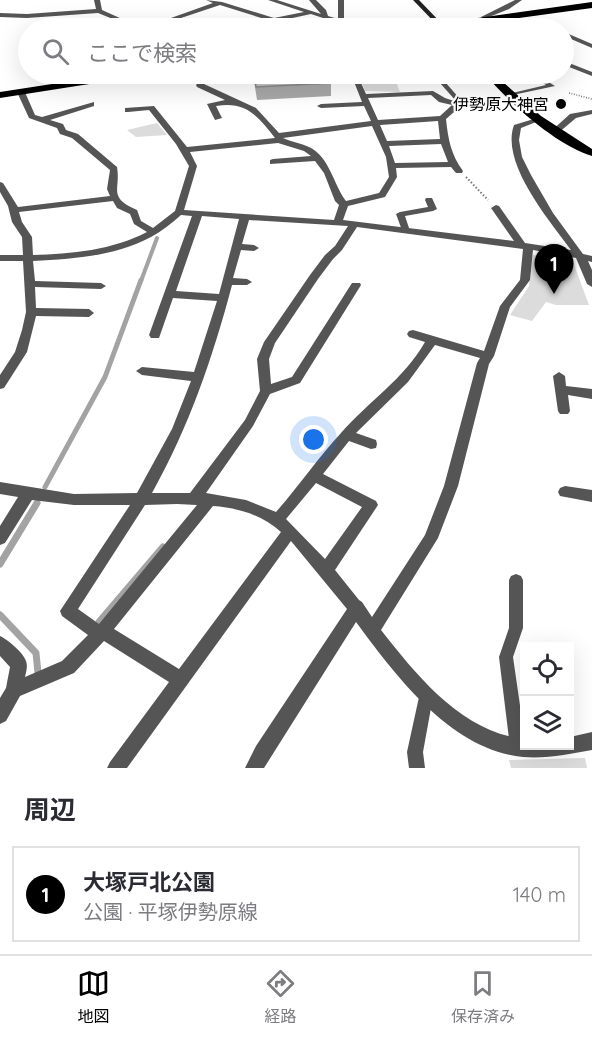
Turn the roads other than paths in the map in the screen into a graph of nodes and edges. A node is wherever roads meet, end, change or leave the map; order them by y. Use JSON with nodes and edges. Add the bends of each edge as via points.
{"nodes":[{"id":1,"x":97,"y":0,"type":"edge"},
{"id":2,"x":209,"y":0,"type":"edge"},
{"id":3,"x":229,"y":0,"type":"edge"},
{"id":4,"x":270,"y":0,"type":"edge"},
{"id":5,"x":312,"y":0,"type":"edge"},
{"id":6,"x":342,"y":0,"type":"edge"},
{"id":7,"x":416,"y":0,"type":"edge"},
{"id":8,"x":519,"y":0,"type":"edge"},
{"id":9,"x":219,"y":4,"type":"junction"},
{"id":10,"x":592,"y":5,"type":"edge"},
{"id":11,"x":99,"y":11,"type":"junction"},
{"id":12,"x":309,"y":12,"type":"junction"},
{"id":13,"x":0,"y":15,"type":"edge"},
{"id":14,"x":325,"y":17,"type":"joint"},
{"id":15,"x":115,"y":18,"type":"edge"},
{"id":16,"x":176,"y":18,"type":"edge"},
{"id":17,"x":267,"y":18,"type":"edge"},
{"id":18,"x":283,"y":18,"type":"edge"},
{"id":19,"x":342,"y":18,"type":"edge"},
{"id":20,"x":433,"y":18,"type":"edge"},
{"id":21,"x":485,"y":18,"type":"edge"},
{"id":22,"x":500,"y":18,"type":"edge"},
{"id":23,"x":574,"y":38,"type":"edge"},
{"id":24,"x":592,"y":46,"type":"edge"},
{"id":25,"x":574,"y":67,"type":"edge"},
{"id":26,"x":592,"y":75,"type":"edge"},
{"id":27,"x":71,"y":84,"type":"edge"},
{"id":28,"x":201,"y":84,"type":"edge"},
{"id":29,"x":358,"y":84,"type":"edge"},
{"id":30,"x":443,"y":84,"type":"edge"},
{"id":31,"x":499,"y":84,"type":"edge"},
{"id":32,"x":549,"y":84,"type":"edge"},
{"id":33,"x":21,"y":92,"type":"junction"},
{"id":34,"x":0,"y":95,"type":"edge"},
{"id":35,"x":510,"y":95,"type":"junction"},
{"id":36,"x":365,"y":100,"type":"junction"},
{"id":37,"x":232,"y":101,"type":"junction"},
{"id":38,"x":458,"y":102,"type":"junction"},
{"id":39,"x":91,"y":104,"type":"dead end"},
{"id":40,"x":321,"y":106,"type":"dead end"},
{"id":41,"x":128,"y":110,"type":"dead end"},
{"id":42,"x":592,"y":112,"type":"edge"},
{"id":43,"x":218,"y":118,"type":"dead end"},
{"id":44,"x":442,"y":118,"type":"junction"},
{"id":45,"x":41,"y":120,"type":"junction"},
{"id":46,"x":537,"y":120,"type":"junction"},
{"id":47,"x":376,"y":125,"type":"junction"},
{"id":48,"x":554,"y":132,"type":"junction"},
{"id":49,"x":279,"y":138,"type":"junction"},
{"id":50,"x":443,"y":141,"type":"junction"},
{"id":51,"x":384,"y":144,"type":"junction"},
{"id":52,"x":186,"y":150,"type":"junction"},
{"id":53,"x":592,"y":153,"type":"edge"},
{"id":54,"x":318,"y":158,"type":"junction"},
{"id":55,"x":273,"y":162,"type":"dead end"},
{"id":56,"x":452,"y":164,"type":"junction"},
{"id":57,"x":392,"y":166,"type":"junction"},
{"id":58,"x":459,"y":171,"type":"road end"},
{"id":59,"x":0,"y":185,"type":"edge"},
{"id":60,"x":116,"y":198,"type":"junction"},
{"id":61,"x":429,"y":200,"type":"dead end"},
{"id":62,"x":344,"y":204,"type":"junction"},
{"id":63,"x":496,"y":208,"type":"road end"},
{"id":64,"x":14,"y":210,"type":"junction"},
{"id":65,"x":179,"y":212,"type":"junction"},
{"id":66,"x":198,"y":213,"type":"junction"},
{"id":67,"x":245,"y":216,"type":"junction"},
{"id":68,"x":338,"y":222,"type":"junction"},
{"id":69,"x":354,"y":224,"type":"junction"},
{"id":70,"x":406,"y":231,"type":"junction"},
{"id":71,"x":154,"y":232,"type":"junction"},
{"id":72,"x":525,"y":246,"type":"junction"},
{"id":73,"x":237,"y":247,"type":"junction"},
{"id":74,"x":254,"y":248,"type":"dead end"},
{"id":75,"x":580,"y":257,"type":"junction"},
{"id":76,"x":0,"y":258,"type":"edge"},
{"id":77,"x":28,"y":258,"type":"junction"},
{"id":78,"x":592,"y":259,"type":"edge"},
{"id":79,"x":227,"y":281,"type":"junction"},
{"id":80,"x":247,"y":282,"type":"dead end"},
{"id":81,"x":29,"y":284,"type":"junction"},
{"id":82,"x":98,"y":284,"type":"dead end"},
{"id":83,"x":592,"y":284,"type":"edge"},
{"id":84,"x":356,"y":285,"type":"dead end"},
{"id":85,"x":170,"y":294,"type":"junction"},
{"id":86,"x":223,"y":298,"type":"junction"},
{"id":87,"x":31,"y":312,"type":"junction"},
{"id":88,"x":89,"y":313,"type":"dead end"},
{"id":89,"x":413,"y":334,"type":"dead end"},
{"id":90,"x":155,"y":335,"type":"dead end"},
{"id":91,"x":432,"y":340,"type":"junction"},
{"id":92,"x":488,"y":356,"type":"junction"},
{"id":93,"x":142,"y":371,"type":"dead end"},
{"id":94,"x":559,"y":376,"type":"dead end"},
{"id":95,"x":198,"y":377,"type":"junction"},
{"id":96,"x":0,"y":385,"type":"edge"},
{"id":97,"x":561,"y":390,"type":"junction"},
{"id":98,"x":266,"y":391,"type":"junction"},
{"id":99,"x":592,"y":394,"type":"edge"},
{"id":100,"x":564,"y":411,"type":"dead end"},
{"id":101,"x":346,"y":435,"type":"junction"},
{"id":102,"x":371,"y":444,"type":"dead end"},
{"id":103,"x":314,"y":476,"type":"junction"},
{"id":104,"x":0,"y":488,"type":"edge"},
{"id":105,"x":565,"y":492,"type":"dead end"},
{"id":106,"x":28,"y":494,"type":"junction"},
{"id":107,"x":592,"y":496,"type":"edge"},
{"id":108,"x":141,"y":500,"type":"junction"},
{"id":109,"x":193,"y":500,"type":"junction"},
{"id":110,"x":209,"y":500,"type":"junction"},
{"id":111,"x":276,"y":521,"type":"junction"},
{"id":112,"x":290,"y":531,"type":"junction"},
{"id":113,"x":0,"y":539,"type":"edge"},
{"id":114,"x":326,"y":570,"type":"junction"},
{"id":115,"x":516,"y":580,"type":"dead end"},
{"id":116,"x":357,"y":608,"type":"junction"},
{"id":117,"x":373,"y":629,"type":"junction"},
{"id":118,"x":101,"y":632,"type":"junction"},
{"id":119,"x":0,"y":644,"type":"edge"},
{"id":120,"x":181,"y":680,"type":"junction"},
{"id":121,"x":14,"y":690,"type":"junction"},
{"id":122,"x":426,"y":697,"type":"junction"},
{"id":123,"x":0,"y":715,"type":"edge"},
{"id":124,"x":592,"y":741,"type":"edge"},
{"id":125,"x":518,"y":747,"type":"junction"},
{"id":126,"x":116,"y":768,"type":"edge"},
{"id":127,"x":254,"y":768,"type":"edge"},
{"id":128,"x":417,"y":768,"type":"edge"}],
"edges":[{"from":1,"to":11,"type":"street"},
{"from":2,"to":9,"type":"street"},
{"from":3,"to":9,"type":"street"},
{"from":4,"to":12,"type":"street"},
{"from":5,"to":14,"type":"street"},
{"from":6,"to":19,"type":"street"},
{"from":7,"to":20,"type":"street"},
{"from":8,"to":21,"type":"street"},
{"from":9,"to":16,"type":"street"},
{"from":9,"to":17,"type":"street"},
{"from":10,"to":22,"type":"highway"},
{"from":11,"to":13,"type":"street"},
{"from":11,"to":15,"type":"street"},
{"from":12,"to":14,"type":"street"},
{"from":12,"to":18,"type":"street"},
{"from":23,"to":24,"type":"lane"},
{"from":25,"to":26,"type":"street"},
{"from":27,"to":33,"type":"highway"},
{"from":28,"to":37,"type":"street"},
{"from":29,"to":36,"type":"street"},
{"from":30,"to":38,"type":"lane"},
{"from":31,"to":35,"type":"main road"},
{"from":32,"to":35,"type":"lane","via":[[552,86]]},
{"from":33,"to":34,"type":"highway"},
{"from":33,"to":45,"type":"street","via":[[32,116]]},
{"from":35,"to":46,"type":"main road"},
{"from":36,"to":38,"type":"street","via":[[433,93],[442,100]]},
{"from":36,"to":40,"type":"street"},
{"from":36,"to":47,"type":"street"},
{"from":37,"to":43,"type":"street","via":[[211,104]]},
{"from":37,"to":49,"type":"street","via":[[252,110]]},
{"from":38,"to":44,"type":"street"},
{"from":39,"to":45,"type":"street"},
{"from":41,"to":52,"type":"street","via":[[152,108]]},
{"from":42,"to":48,"type":"street","via":[[573,116]]},
{"from":44,"to":47,"type":"street"},
{"from":44,"to":50,"type":"street"},
{"from":45,"to":60,"type":"street","via":[[75,136],[114,169],[111,189]]},
{"from":46,"to":48,"type":"main road"},
{"from":46,"to":75,"type":"street","via":[[517,126],[514,140],[520,162]]},
{"from":47,"to":49,"type":"street"},
{"from":47,"to":51,"type":"street"},
{"from":48,"to":53,"type":"main road"},
{"from":49,"to":52,"type":"street"},
{"from":49,"to":54,"type":"street"},
{"from":50,"to":51,"type":"street"},
{"from":50,"to":56,"type":"street"},
{"from":51,"to":57,"type":"street"},
{"from":52,"to":65,"type":"street","via":[[193,166]]},
{"from":54,"to":55,"type":"street"},
{"from":54,"to":62,"type":"street"},
{"from":56,"to":57,"type":"street"},
{"from":56,"to":58,"type":"street"},
{"from":57,"to":62,"type":"street","via":[[393,177],[382,195]]},
{"from":59,"to":64,"type":"street"},
{"from":60,"to":64,"type":"street"},
{"from":60,"to":71,"type":"street","via":[[120,206],[134,212],[137,222]]},
{"from":61,"to":70,"type":"lane","via":[[433,209],[400,214]]},
{"from":62,"to":68,"type":"street"},
{"from":63,"to":72,"type":"street"},
{"from":64,"to":77,"type":"street","via":[[16,222],[27,237]]},
{"from":65,"to":66,"type":"street"},
{"from":65,"to":71,"type":"street"},
{"from":66,"to":67,"type":"street"},
{"from":66,"to":85,"type":"street"},
{"from":67,"to":68,"type":"street"},
{"from":67,"to":73,"type":"street"},
{"from":68,"to":69,"type":"street"},
{"from":69,"to":70,"type":"street"},
{"from":69,"to":98,"type":"street","via":[[270,342],[263,358]]},
{"from":70,"to":72,"type":"street"},
{"from":71,"to":77,"type":"street","via":[[90,252]]},
{"from":72,"to":75,"type":"street"},
{"from":72,"to":92,"type":"street","via":[[525,280],[505,306]]},
{"from":73,"to":74,"type":"street"},
{"from":73,"to":79,"type":"street"},
{"from":75,"to":78,"type":"street"},
{"from":75,"to":83,"type":"street"},
{"from":76,"to":77,"type":"street"},
{"from":77,"to":81,"type":"street"},
{"from":79,"to":80,"type":"street"},
{"from":79,"to":86,"type":"street"},
{"from":81,"to":82,"type":"street"},
{"from":81,"to":87,"type":"street"},
{"from":84,"to":98,"type":"street","via":[[296,380]]},
{"from":85,"to":86,"type":"street"},
{"from":85,"to":90,"type":"street"},
{"from":86,"to":95,"type":"street"},
{"from":87,"to":88,"type":"street","via":[[75,316]]},
{"from":87,"to":96,"type":"street","via":[[21,352]]},
{"from":89,"to":91,"type":"street"},
{"from":91,"to":92,"type":"street"},
{"from":91,"to":101,"type":"street","via":[[409,375]]},
{"from":92,"to":117,"type":"street","via":[[451,486],[431,538]]},
{"from":93,"to":95,"type":"street"},
{"from":94,"to":97,"type":"street"},
{"from":95,"to":108,"type":"street","via":[[178,428]]},
{"from":97,"to":99,"type":"street"},
{"from":97,"to":100,"type":"street"},
{"from":98,"to":109,"type":"street","via":[[249,423]]},
{"from":101,"to":102,"type":"street"},
{"from":101,"to":103,"type":"street"},
{"from":103,"to":111,"type":"street"},
{"from":103,"to":114,"type":"street","via":[[371,506]]},
{"from":104,"to":106,"type":"street"},
{"from":105,"to":107,"type":"street"},
{"from":106,"to":108,"type":"street","via":[[83,500]]},
{"from":106,"to":113,"type":"street"},
{"from":108,"to":109,"type":"street"},
{"from":108,"to":118,"type":"street","via":[[68,611]]},
{"from":109,"to":110,"type":"street"},
{"from":110,"to":111,"type":"street","via":[[254,508]]},
{"from":110,"to":118,"type":"street"},
{"from":111,"to":112,"type":"street"},
{"from":112,"to":114,"type":"street"},
{"from":112,"to":120,"type":"street"},
{"from":114,"to":116,"type":"street"},
{"from":115,"to":125,"type":"lane","via":[[516,628],[506,657]]},
{"from":116,"to":117,"type":"street"},
{"from":116,"to":127,"type":"street"},
{"from":117,"to":122,"type":"street"},
{"from":118,"to":120,"type":"street"},
{"from":118,"to":121,"type":"street","via":[[68,667]]},
{"from":119,"to":121,"type":"street","via":[[19,664]]},
{"from":120,"to":126,"type":"street"},
{"from":121,"to":123,"type":"street"},
{"from":122,"to":125,"type":"street","via":[[468,730]]},
{"from":122,"to":128,"type":"lane","via":[[415,752]]},
{"from":124,"to":125,"type":"street","via":[[552,748]]}]}
